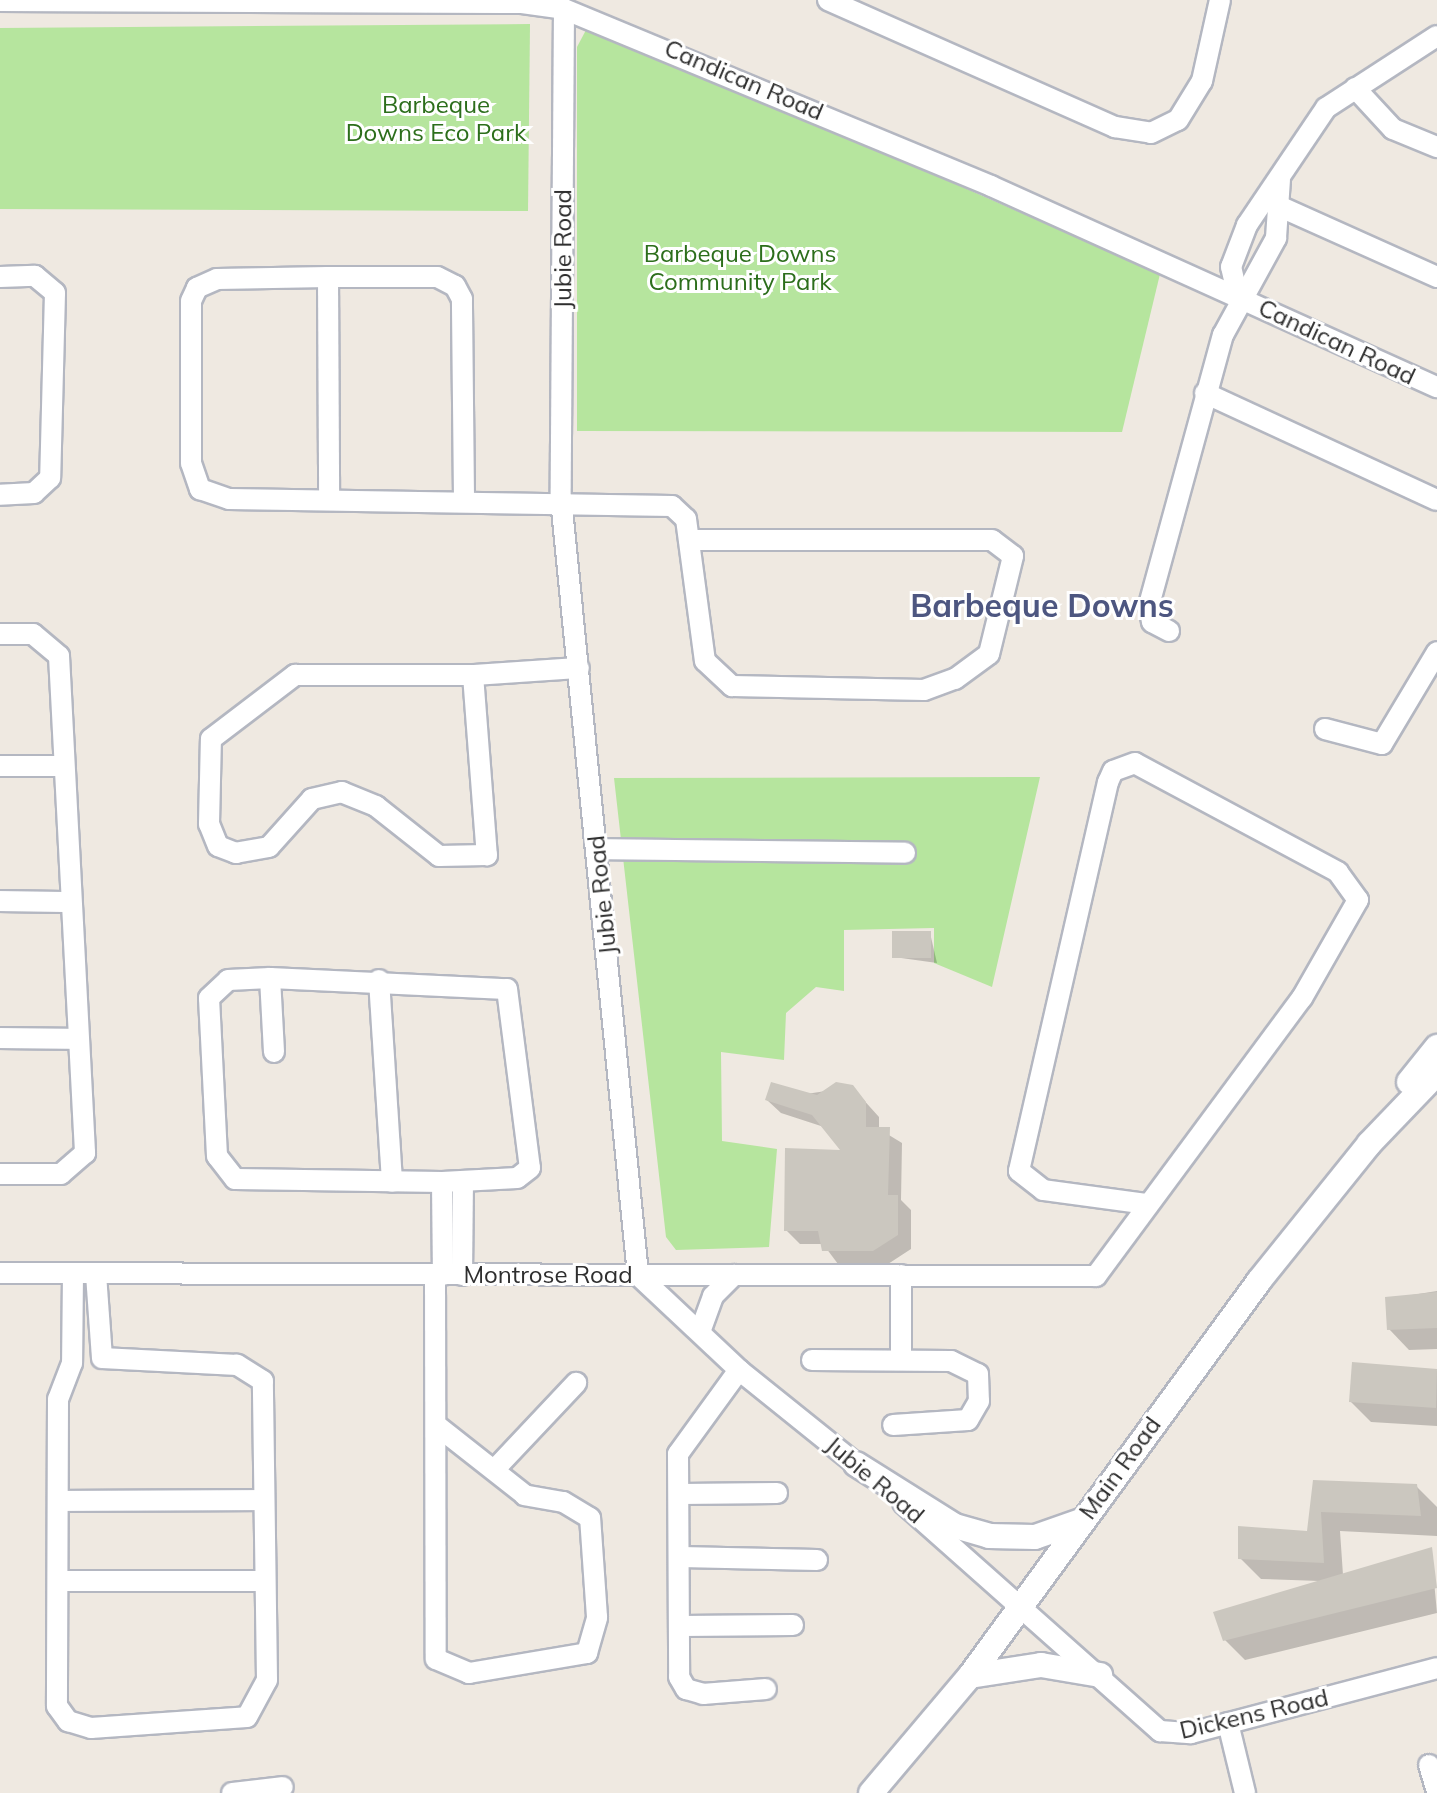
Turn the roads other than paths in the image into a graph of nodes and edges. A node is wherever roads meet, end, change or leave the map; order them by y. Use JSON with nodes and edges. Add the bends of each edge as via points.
{"nodes":[{"id":1,"x":254,"y":0,"type":"edge"},
{"id":2,"x":828,"y":0,"type":"edge"},
{"id":3,"x":1220,"y":0,"type":"edge"},
{"id":4,"x":0,"y":1,"type":"edge"},
{"id":5,"x":564,"y":9,"type":"junction"},
{"id":6,"x":1437,"y":36,"type":"edge"},
{"id":7,"x":1355,"y":88,"type":"junction"},
{"id":8,"x":1437,"y":147,"type":"edge"},
{"id":9,"x":1280,"y":180,"type":"junction"},
{"id":10,"x":1283,"y":208,"type":"junction"},
{"id":11,"x":0,"y":277,"type":"edge"},
{"id":12,"x":328,"y":277,"type":"junction"},
{"id":13,"x":1437,"y":277,"type":"edge"},
{"id":14,"x":1238,"y":297,"type":"junction"},
{"id":15,"x":1437,"y":387,"type":"edge"},
{"id":16,"x":1205,"y":393,"type":"junction"},
{"id":17,"x":0,"y":495,"type":"edge"},
{"id":18,"x":329,"y":498,"type":"junction"},
{"id":19,"x":464,"y":498,"type":"junction"},
{"id":20,"x":561,"y":499,"type":"junction"},
{"id":21,"x":1437,"y":500,"type":"edge"},
{"id":22,"x":689,"y":540,"type":"junction"},
{"id":23,"x":1169,"y":631,"type":"dead end"},
{"id":24,"x":0,"y":634,"type":"edge"},
{"id":25,"x":1437,"y":652,"type":"edge"},
{"id":26,"x":579,"y":668,"type":"junction"},
{"id":27,"x":473,"y":675,"type":"junction"},
{"id":28,"x":1325,"y":729,"type":"dead end"},
{"id":29,"x":0,"y":766,"type":"edge"},
{"id":30,"x":64,"y":766,"type":"junction"},
{"id":31,"x":598,"y":849,"type":"junction"},
{"id":32,"x":905,"y":853,"type":"dead end"},
{"id":33,"x":0,"y":901,"type":"edge"},
{"id":34,"x":71,"y":902,"type":"junction"},
{"id":35,"x":270,"y":978,"type":"junction"},
{"id":36,"x":379,"y":980,"type":"junction"},
{"id":37,"x":0,"y":1038,"type":"edge"},
{"id":38,"x":78,"y":1039,"type":"junction"},
{"id":39,"x":1437,"y":1047,"type":"edge"},
{"id":40,"x":274,"y":1052,"type":"dead end"},
{"id":41,"x":1437,"y":1073,"type":"edge"},
{"id":42,"x":1369,"y":1144,"type":"junction"},
{"id":43,"x":0,"y":1174,"type":"edge"},
{"id":44,"x":463,"y":1181,"type":"junction"},
{"id":45,"x":392,"y":1182,"type":"junction"},
{"id":46,"x":442,"y":1182,"type":"junction"},
{"id":47,"x":1147,"y":1204,"type":"junction"},
{"id":48,"x":0,"y":1273,"type":"edge"},
{"id":49,"x":73,"y":1274,"type":"junction"},
{"id":50,"x":96,"y":1274,"type":"junction"},
{"id":51,"x":446,"y":1275,"type":"junction"},
{"id":52,"x":638,"y":1275,"type":"junction"},
{"id":53,"x":734,"y":1275,"type":"junction"},
{"id":54,"x":901,"y":1275,"type":"junction"},
{"id":55,"x":700,"y":1332,"type":"junction"},
{"id":56,"x":812,"y":1360,"type":"dead end"},
{"id":57,"x":901,"y":1360,"type":"junction"},
{"id":58,"x":739,"y":1370,"type":"junction"},
{"id":59,"x":576,"y":1383,"type":"dead end"},
{"id":60,"x":436,"y":1425,"type":"junction"},
{"id":61,"x":893,"y":1425,"type":"dead end"},
{"id":62,"x":856,"y":1464,"type":"junction"},
{"id":63,"x":496,"y":1468,"type":"junction"},
{"id":64,"x":777,"y":1493,"type":"dead end"},
{"id":65,"x":681,"y":1494,"type":"junction"},
{"id":66,"x":263,"y":1500,"type":"junction"},
{"id":67,"x":60,"y":1501,"type":"junction"},
{"id":68,"x":1081,"y":1521,"type":"junction"},
{"id":69,"x":681,"y":1557,"type":"junction"},
{"id":70,"x":817,"y":1560,"type":"dead end"},
{"id":71,"x":59,"y":1581,"type":"junction"},
{"id":72,"x":262,"y":1581,"type":"junction"},
{"id":73,"x":1022,"y":1604,"type":"junction"},
{"id":74,"x":793,"y":1625,"type":"dead end"},
{"id":75,"x":682,"y":1626,"type":"junction"},
{"id":76,"x":1437,"y":1668,"type":"edge"},
{"id":77,"x":1100,"y":1675,"type":"junction"},
{"id":78,"x":970,"y":1676,"type":"junction"},
{"id":79,"x":766,"y":1689,"type":"dead end"},
{"id":80,"x":1228,"y":1723,"type":"junction"},
{"id":81,"x":1429,"y":1765,"type":"dead end"},
{"id":82,"x":283,"y":1787,"type":"dead end"},
{"id":83,"x":1437,"y":1791,"type":"edge"},
{"id":84,"x":232,"y":1793,"type":"edge"},
{"id":85,"x":871,"y":1793,"type":"edge"},
{"id":86,"x":1245,"y":1793,"type":"edge"}],
"edges":[{"from":1,"to":4,"type":"street","name":"Candican Road"},
{"from":1,"to":5,"type":"street","name":"Candican Road"},
{"from":2,"to":3,"type":"street","via":[[1115,127],[1151,133],[1178,120],[1202,81]]},
{"from":5,"to":14,"type":"street","name":"Candican Road"},
{"from":5,"to":20,"type":"street","name":"Jubie Road"},
{"from":6,"to":7,"type":"street"},
{"from":7,"to":8,"type":"street","via":[[1393,129]]},
{"from":7,"to":9,"type":"street","via":[[1326,108]]},
{"from":9,"to":10,"type":"street"},
{"from":9,"to":14,"type":"street","via":[[1247,225],[1231,267]]},
{"from":10,"to":13,"type":"street"},
{"from":10,"to":14,"type":"street","via":[[1276,238]]},
{"from":11,"to":17,"type":"street","via":[[35,276],[55,293],[50,478],[34,493]]},
{"from":12,"to":18,"type":"street"},
{"from":12,"to":18,"type":"street","via":[[217,279],[197,288],[191,463],[200,489],[217,498]]},
{"from":12,"to":19,"type":"street","via":[[437,277],[459,291]]},
{"from":14,"to":15,"type":"street","name":"Candican Road"},
{"from":14,"to":16,"type":"street"},
{"from":16,"to":21,"type":"street"},
{"from":16,"to":23,"type":"street","via":[[1149,605],[1152,622]]},
{"from":18,"to":19,"type":"street"},
{"from":19,"to":20,"type":"street"},
{"from":20,"to":22,"type":"street","via":[[672,506],[686,519]]},
{"from":20,"to":26,"type":"street","name":"Jubie Road"},
{"from":22,"to":22,"type":"street","via":[[705,661],[721,681],[759,689],[924,690],[955,679],[989,654],[1013,556],[992,540]]},
{"from":24,"to":30,"type":"street","via":[[33,634],[58,650]]},
{"from":25,"to":28,"type":"street","via":[[1382,744]]},
{"from":26,"to":27,"type":"street"},
{"from":26,"to":31,"type":"street","name":"Jubie Road"},
{"from":27,"to":27,"type":"street","via":[[487,855],[439,856],[376,806],[342,792],[312,799],[269,847],[225,852],[211,836],[211,739],[295,675]]},
{"from":29,"to":30,"type":"street"},
{"from":30,"to":34,"type":"street"},
{"from":31,"to":32,"type":"street"},
{"from":31,"to":52,"type":"street","name":"Jubie Road"},
{"from":33,"to":34,"type":"street"},
{"from":34,"to":38,"type":"street"},
{"from":35,"to":36,"type":"street"},
{"from":35,"to":40,"type":"street"},
{"from":35,"to":45,"type":"street","via":[[228,980],[209,998],[223,1169],[247,1184]]},
{"from":36,"to":44,"type":"street","via":[[494,983],[513,997],[532,1164],[517,1178]]},
{"from":36,"to":45,"type":"street"},
{"from":37,"to":38,"type":"street"},
{"from":38,"to":43,"type":"street","via":[[79,1164],[61,1174]]},
{"from":39,"to":42,"type":"street","name":"Main Road","via":[[1376,1124]]},
{"from":41,"to":42,"type":"street","name":"Main Road"},
{"from":42,"to":68,"type":"street","name":"Main Road"},
{"from":44,"to":46,"type":"street"},
{"from":44,"to":51,"type":"street"},
{"from":45,"to":46,"type":"street"},
{"from":46,"to":51,"type":"street"},
{"from":47,"to":47,"type":"street","via":[[1309,988],[1358,900],[1338,872],[1135,763],[1113,771],[1108,782],[1019,1171],[1043,1190]]},
{"from":47,"to":54,"type":"street","name":"Montrose Road","via":[[1096,1276]]},
{"from":48,"to":49,"type":"street","name":"Montrose Road"},
{"from":49,"to":50,"type":"street","name":"Montrose Road"},
{"from":49,"to":67,"type":"street","via":[[72,1363],[58,1399]]},
{"from":50,"to":51,"type":"street","name":"Montrose Road"},
{"from":50,"to":66,"type":"street","via":[[102,1358],[111,1363],[228,1364],[257,1373],[265,1398]]},
{"from":51,"to":52,"type":"street","name":"Montrose Road"},
{"from":51,"to":60,"type":"street"},
{"from":52,"to":53,"type":"street","name":"Montrose Road"},
{"from":52,"to":55,"type":"street","name":"Jubie Road"},
{"from":53,"to":54,"type":"street","name":"Montrose Road"},
{"from":53,"to":55,"type":"street","via":[[713,1296]]},
{"from":54,"to":57,"type":"street"},
{"from":55,"to":58,"type":"street","name":"Jubie Road"},
{"from":56,"to":57,"type":"street"},
{"from":57,"to":61,"type":"street","via":[[963,1362],[978,1374],[982,1389],[977,1412],[956,1425]]},
{"from":58,"to":62,"type":"street","name":"Jubie Road"},
{"from":58,"to":65,"type":"street","via":[[681,1440]]},
{"from":59,"to":63,"type":"street"},
{"from":60,"to":63,"type":"street"},
{"from":60,"to":63,"type":"street","via":[[436,1659],[469,1673],[576,1659],[591,1649],[597,1617],[590,1518],[563,1502],[525,1495]]},
{"from":62,"to":68,"type":"street","via":[[955,1526],[989,1536],[1035,1537]]},
{"from":62,"to":73,"type":"street","name":"Jubie Road"},
{"from":64,"to":65,"type":"street"},
{"from":65,"to":69,"type":"street"},
{"from":66,"to":67,"type":"street"},
{"from":66,"to":72,"type":"street"},
{"from":67,"to":71,"type":"street"},
{"from":68,"to":73,"type":"street","name":"Main Road"},
{"from":69,"to":70,"type":"street"},
{"from":69,"to":75,"type":"street"},
{"from":71,"to":72,"type":"street"},
{"from":71,"to":72,"type":"street","via":[[57,1706],[68,1721],[98,1728],[247,1717],[267,1680]]},
{"from":73,"to":77,"type":"street","name":"Dickens Road"},
{"from":73,"to":78,"type":"street","name":"Main Road"},
{"from":74,"to":75,"type":"street"},
{"from":75,"to":79,"type":"street","via":[[679,1677],[686,1689]]},
{"from":76,"to":80,"type":"street","name":"Dickens Road"},
{"from":77,"to":78,"type":"street","via":[[1041,1665]]},
{"from":77,"to":80,"type":"street","name":"Dickens Road","via":[[1160,1731]]},
{"from":78,"to":85,"type":"street","name":"Main Road"},
{"from":80,"to":86,"type":"street"},
{"from":81,"to":83,"type":"street"},
{"from":82,"to":84,"type":"street"}]}
